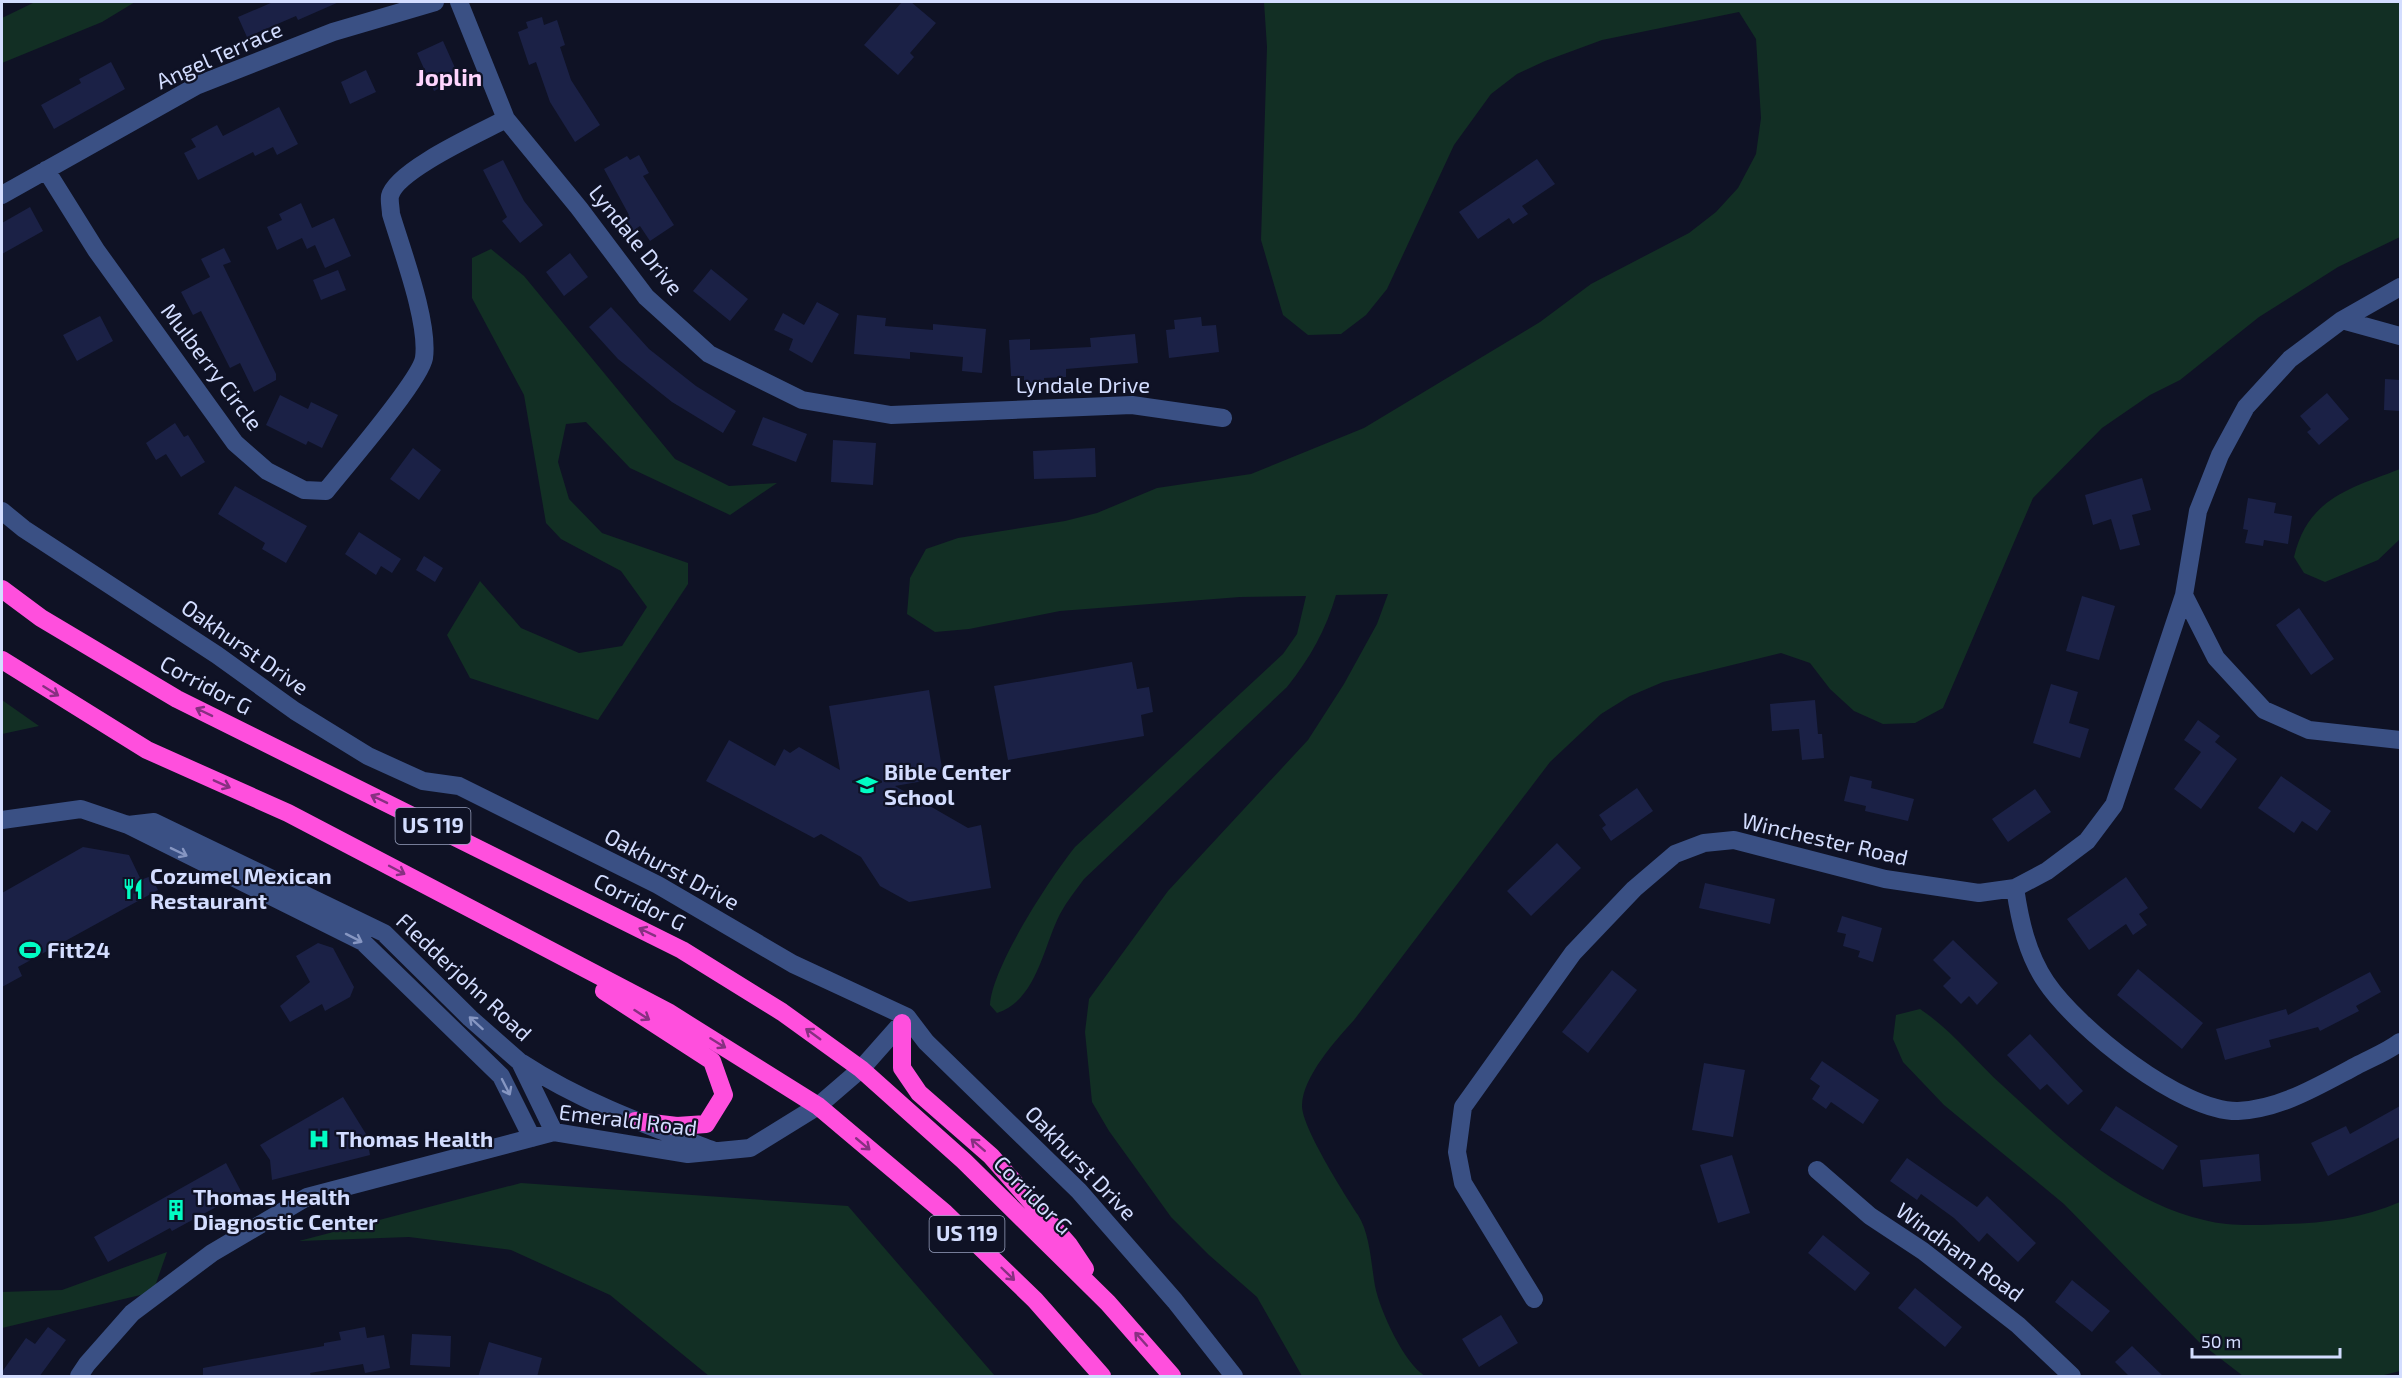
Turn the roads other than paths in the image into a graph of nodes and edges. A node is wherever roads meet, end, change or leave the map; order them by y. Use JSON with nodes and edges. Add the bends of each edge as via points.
{"nodes":[{"id":1,"x":435,"y":2,"type":"edge"},
{"id":2,"x":459,"y":2,"type":"edge"},
{"id":3,"x":506,"y":119,"type":"junction"},
{"id":4,"x":46,"y":170,"type":"junction"},
{"id":5,"x":2,"y":195,"type":"edge"},
{"id":6,"x":2400,"y":287,"type":"edge"},
{"id":7,"x":2342,"y":320,"type":"junction"},
{"id":8,"x":2400,"y":336,"type":"edge"},
{"id":9,"x":1223,"y":418,"type":"dead end"},
{"id":10,"x":2,"y":511,"type":"edge"},
{"id":11,"x":2,"y":589,"type":"edge"},
{"id":12,"x":2184,"y":596,"type":"junction"},
{"id":13,"x":2,"y":660,"type":"edge"},
{"id":14,"x":2400,"y":740,"type":"edge"},
{"id":15,"x":2,"y":820,"type":"edge"},
{"id":16,"x":128,"y":825,"type":"junction"},
{"id":17,"x":2015,"y":888,"type":"junction"},
{"id":18,"x":504,"y":926,"type":"junction"},
{"id":19,"x":904,"y":1020,"type":"junction"},
{"id":20,"x":2400,"y":1042,"type":"edge"},
{"id":21,"x":520,"y":1062,"type":"junction"},
{"id":22,"x":861,"y":1069,"type":"junction"},
{"id":23,"x":818,"y":1106,"type":"junction"},
{"id":24,"x":635,"y":1120,"type":"junction"},
{"id":25,"x":554,"y":1132,"type":"junction"},
{"id":26,"x":532,"y":1138,"type":"junction"},
{"id":27,"x":716,"y":1152,"type":"junction"},
{"id":28,"x":1817,"y":1170,"type":"dead end"},
{"id":29,"x":1534,"y":1299,"type":"dead end"},
{"id":30,"x":1108,"y":1303,"type":"junction"},
{"id":31,"x":79,"y":1377,"type":"edge"},
{"id":32,"x":1102,"y":1377,"type":"edge"},
{"id":33,"x":1172,"y":1377,"type":"edge"},
{"id":34,"x":1234,"y":1377,"type":"edge"},
{"id":35,"x":2072,"y":1377,"type":"edge"}],
"edges":[{"from":1,"to":4,"type":"street","name":"Angel Terrace","via":[[333,32],[198,85]]},
{"from":2,"to":3,"type":"street","name":"Lyndale Drive"},
{"from":3,"to":4,"type":"street","name":"Mulberry Circle","via":[[431,158],[399,181],[390,196],[391,214],[424,333],[424,359],[411,382],[326,491],[304,490],[267,471],[235,443],[96,250]]},
{"from":3,"to":9,"type":"street","name":"Lyndale Drive","via":[[646,297],[709,354],[802,400],[891,415],[1132,405]]},
{"from":4,"to":5,"type":"street","name":"Angel Terrace"},
{"from":6,"to":7,"type":"street","name":"Winchester Road"},
{"from":7,"to":8,"type":"street"},
{"from":7,"to":12,"type":"street","name":"Winchester Road","via":[[2290,359],[2246,407],[2220,455],[2198,511]]},
{"from":10,"to":19,"type":"street","name":"Oakhurst Drive","via":[[295,711],[368,756],[423,781],[459,786],[658,885],[793,964]]},
{"from":22,"to":11,"type":"highway","name":"Corridor G","number":"US 119","one_way":true,"via":[[782,1012],[682,950],[177,699],[41,618]]},
{"from":12,"to":14,"type":"street","via":[[2216,658],[2264,710],[2309,730]]},
{"from":12,"to":17,"type":"street","name":"Winchester Road","via":[[2114,805],[2087,841],[2047,871]]},
{"from":13,"to":18,"type":"highway","number":"US 119","one_way":true,"via":[[147,750],[288,813]]},
{"from":15,"to":16,"type":"street","name":"Fledderjohn Road","via":[[81,809]]},
{"from":21,"to":16,"type":"street","name":"Fledderjohn Road","one_way":true,"via":[[384,933],[154,822]]},
{"from":16,"to":26,"type":"street","one_way":true,"via":[[363,942],[501,1076]]},
{"from":17,"to":20,"type":"street","via":[[2022,932],[2046,982],[2096,1037],[2158,1082],[2202,1103],[2238,1111],[2292,1100]]},
{"from":17,"to":29,"type":"street","name":"Winchester Road","via":[[1979,893],[1885,879],[1734,840],[1704,843],[1676,854],[1634,889],[1574,953],[1463,1107],[1457,1152],[1463,1183]]},
{"from":18,"to":23,"type":"highway","number":"US 119","one_way":true,"via":[[668,1012]]},
{"from":18,"to":24,"type":"highway","one_way":true,"via":[[712,1061],[724,1095],[706,1124],[676,1126]]},
{"from":19,"to":22,"type":"street","name":"Emerald Road"},
{"from":30,"to":19,"type":"highway","one_way":true,"via":[[1069,1245],[991,1156],[919,1093],[902,1068]]},
{"from":19,"to":34,"type":"street","name":"Oakhurst Drive","via":[[1079,1191],[1175,1301]]},
{"from":21,"to":24,"type":"street","via":[[555,1085]]},
{"from":21,"to":25,"type":"street","name":"Fledderjohn Road"},
{"from":22,"to":23,"type":"street","name":"Emerald Road"},
{"from":22,"to":30,"type":"highway","name":"Corridor G","number":"US 119","via":[[964,1161]]},
{"from":23,"to":27,"type":"street","name":"Emerald Road","via":[[750,1148]]},
{"from":23,"to":32,"type":"highway","number":"US 119","one_way":true,"via":[[945,1213],[1035,1300]]},
{"from":24,"to":27,"type":"street"},
{"from":25,"to":26,"type":"street","name":"Emerald Road"},
{"from":25,"to":27,"type":"street","name":"Emerald Road","via":[[688,1154]]},
{"from":26,"to":31,"type":"street","name":"Emerald Road","via":[[307,1197],[212,1253],[132,1313]]},
{"from":28,"to":35,"type":"street","name":"Windham Road","via":[[1870,1216],[1923,1251],[2018,1325]]},
{"from":33,"to":30,"type":"highway","name":"Corridor G","number":"US 119","one_way":true}]}
